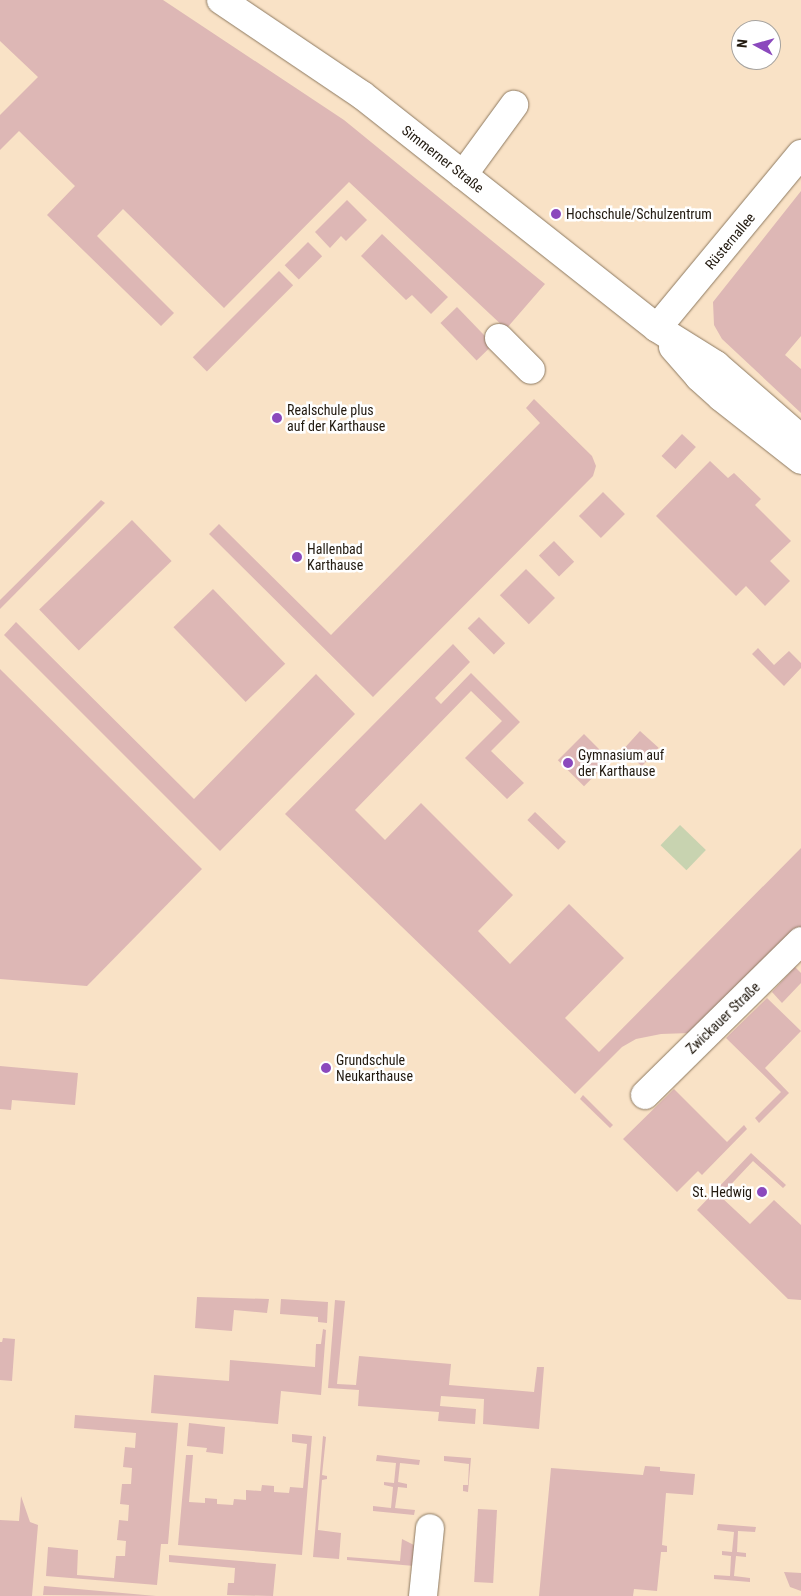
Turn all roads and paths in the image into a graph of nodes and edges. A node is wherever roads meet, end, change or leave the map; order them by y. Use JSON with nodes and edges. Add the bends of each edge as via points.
{"nodes":[{"id":1,"x":221,"y":0,"type":"edge"},
{"id":2,"x":514,"y":105,"type":"dead end"},
{"id":3,"x":801,"y":154,"type":"edge"},
{"id":4,"x":463,"y":175,"type":"junction"},
{"id":5,"x":657,"y":328,"type":"junction"},
{"id":6,"x":499,"y":338,"type":"dead end"},
{"id":7,"x":531,"y":370,"type":"dead end"},
{"id":8,"x":801,"y":439,"type":"edge"},
{"id":9,"x":801,"y":460,"type":"edge"},
{"id":10,"x":801,"y":941,"type":"edge"},
{"id":11,"x":645,"y":1095,"type":"dead end"},
{"id":12,"x":430,"y":1528,"type":"dead end"},
{"id":13,"x":423,"y":1596,"type":"edge"}],
"edges":[{"from":1,"to":4,"type":"street","name":"Simmerner Straße","via":[[362,95]]},
{"from":2,"to":4,"type":"street"},
{"from":3,"to":5,"type":"street","name":"Rüsternallee"},
{"from":4,"to":5,"type":"street","name":"Simmerner Straße"},
{"from":5,"to":8,"type":"street","name":"Simmerner Straße","via":[[716,365]]},
{"from":5,"to":9,"type":"street","name":"Simmerner Straße","via":[[699,377]]},
{"from":6,"to":7,"type":"street"},
{"from":10,"to":11,"type":"street","name":"Zwickauer Straße"},
{"from":12,"to":13,"type":"street"}]}
